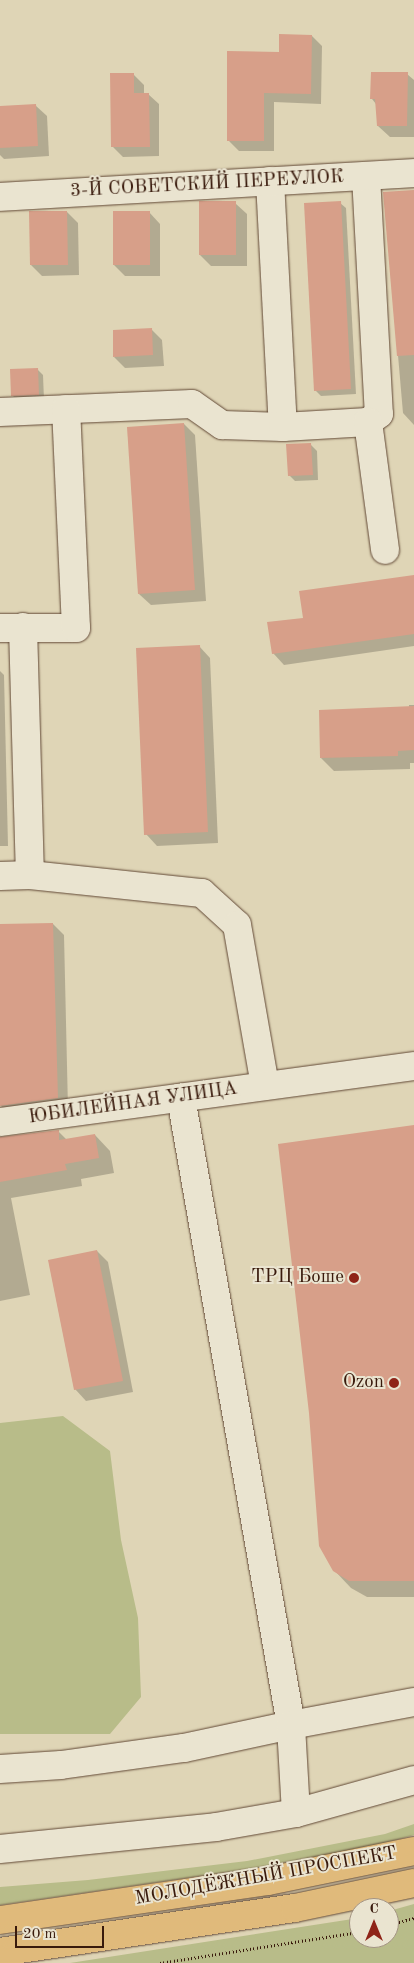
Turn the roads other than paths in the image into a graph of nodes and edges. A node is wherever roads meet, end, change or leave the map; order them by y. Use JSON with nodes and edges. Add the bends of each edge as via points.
{"nodes":[{"id":1,"x":414,"y":173,"type":"edge"},
{"id":2,"x":366,"y":176,"type":"junction"},
{"id":3,"x":270,"y":181,"type":"junction"},
{"id":4,"x":0,"y":197,"type":"edge"},
{"id":5,"x":66,"y":409,"type":"junction"},
{"id":6,"x":0,"y":412,"type":"edge"},
{"id":7,"x":368,"y":422,"type":"junction"},
{"id":8,"x":283,"y":427,"type":"junction"},
{"id":9,"x":386,"y":550,"type":"dead end"},
{"id":10,"x":12,"y":628,"type":"edge"},
{"id":11,"x":30,"y":875,"type":"junction"},
{"id":12,"x":0,"y":876,"type":"edge"},
{"id":13,"x":414,"y":1066,"type":"edge"},
{"id":14,"x":265,"y":1086,"type":"junction"},
{"id":15,"x":181,"y":1098,"type":"junction"},
{"id":16,"x":0,"y":1122,"type":"edge"},
{"id":17,"x":414,"y":1702,"type":"edge"},
{"id":18,"x":291,"y":1725,"type":"junction"},
{"id":19,"x":0,"y":1769,"type":"edge"},
{"id":20,"x":414,"y":1780,"type":"edge"},
{"id":21,"x":296,"y":1813,"type":"junction"},
{"id":22,"x":0,"y":1849,"type":"edge"},
{"id":23,"x":414,"y":1851,"type":"edge"},
{"id":24,"x":414,"y":1883,"type":"edge"},
{"id":25,"x":0,"y":1920,"type":"edge"},
{"id":26,"x":0,"y":1952,"type":"edge"}],
"edges":[{"from":1,"to":2,"type":"street","name":"3-Й СОВЕТСКИЙ ПЕРЕУЛОК"},
{"from":2,"to":3,"type":"street","name":"3-Й СОВЕТСКИЙ ПЕРЕУЛОК"},
{"from":2,"to":7,"type":"street","via":[[379,414]]},
{"from":3,"to":4,"type":"street","name":"3-Й СОВЕТСКИЙ ПЕРЕУЛОК"},
{"from":3,"to":8,"type":"street"},
{"from":5,"to":6,"type":"street"},
{"from":5,"to":8,"type":"street","via":[[192,404],[222,425]]},
{"from":5,"to":10,"type":"street","via":[[76,628]]},
{"from":7,"to":8,"type":"street"},
{"from":7,"to":9,"type":"street"},
{"from":10,"to":11,"type":"street"},
{"from":11,"to":12,"type":"street","name":"ЮБИЛЕЙНАЯ УЛИЦА"},
{"from":11,"to":14,"type":"street","name":"ЮБИЛЕЙНАЯ УЛИЦА","via":[[202,893],[236,925]]},
{"from":13,"to":14,"type":"street","name":"ЮБИЛЕЙНАЯ УЛИЦА"},
{"from":14,"to":15,"type":"street","name":"ЮБИЛЕЙНАЯ УЛИЦА"},
{"from":15,"to":16,"type":"street","name":"ЮБИЛЕЙНАЯ УЛИЦА"},
{"from":15,"to":18,"type":"street"},
{"from":17,"to":18,"type":"street"},
{"from":18,"to":19,"type":"street","via":[[184,1748],[61,1765]]},
{"from":18,"to":21,"type":"street"},
{"from":20,"to":21,"type":"street"},
{"from":21,"to":22,"type":"street","via":[[216,1827]]},
{"from":23,"to":25,"type":"main road","name":"МОЛОДЁЖНЫЙ ПРОСПЕКТ","via":[[268,1881]]},
{"from":24,"to":26,"type":"main road","name":"МОЛОДЁЖНЫЙ ПРОСПЕКТ","via":[[295,1908]]}]}
